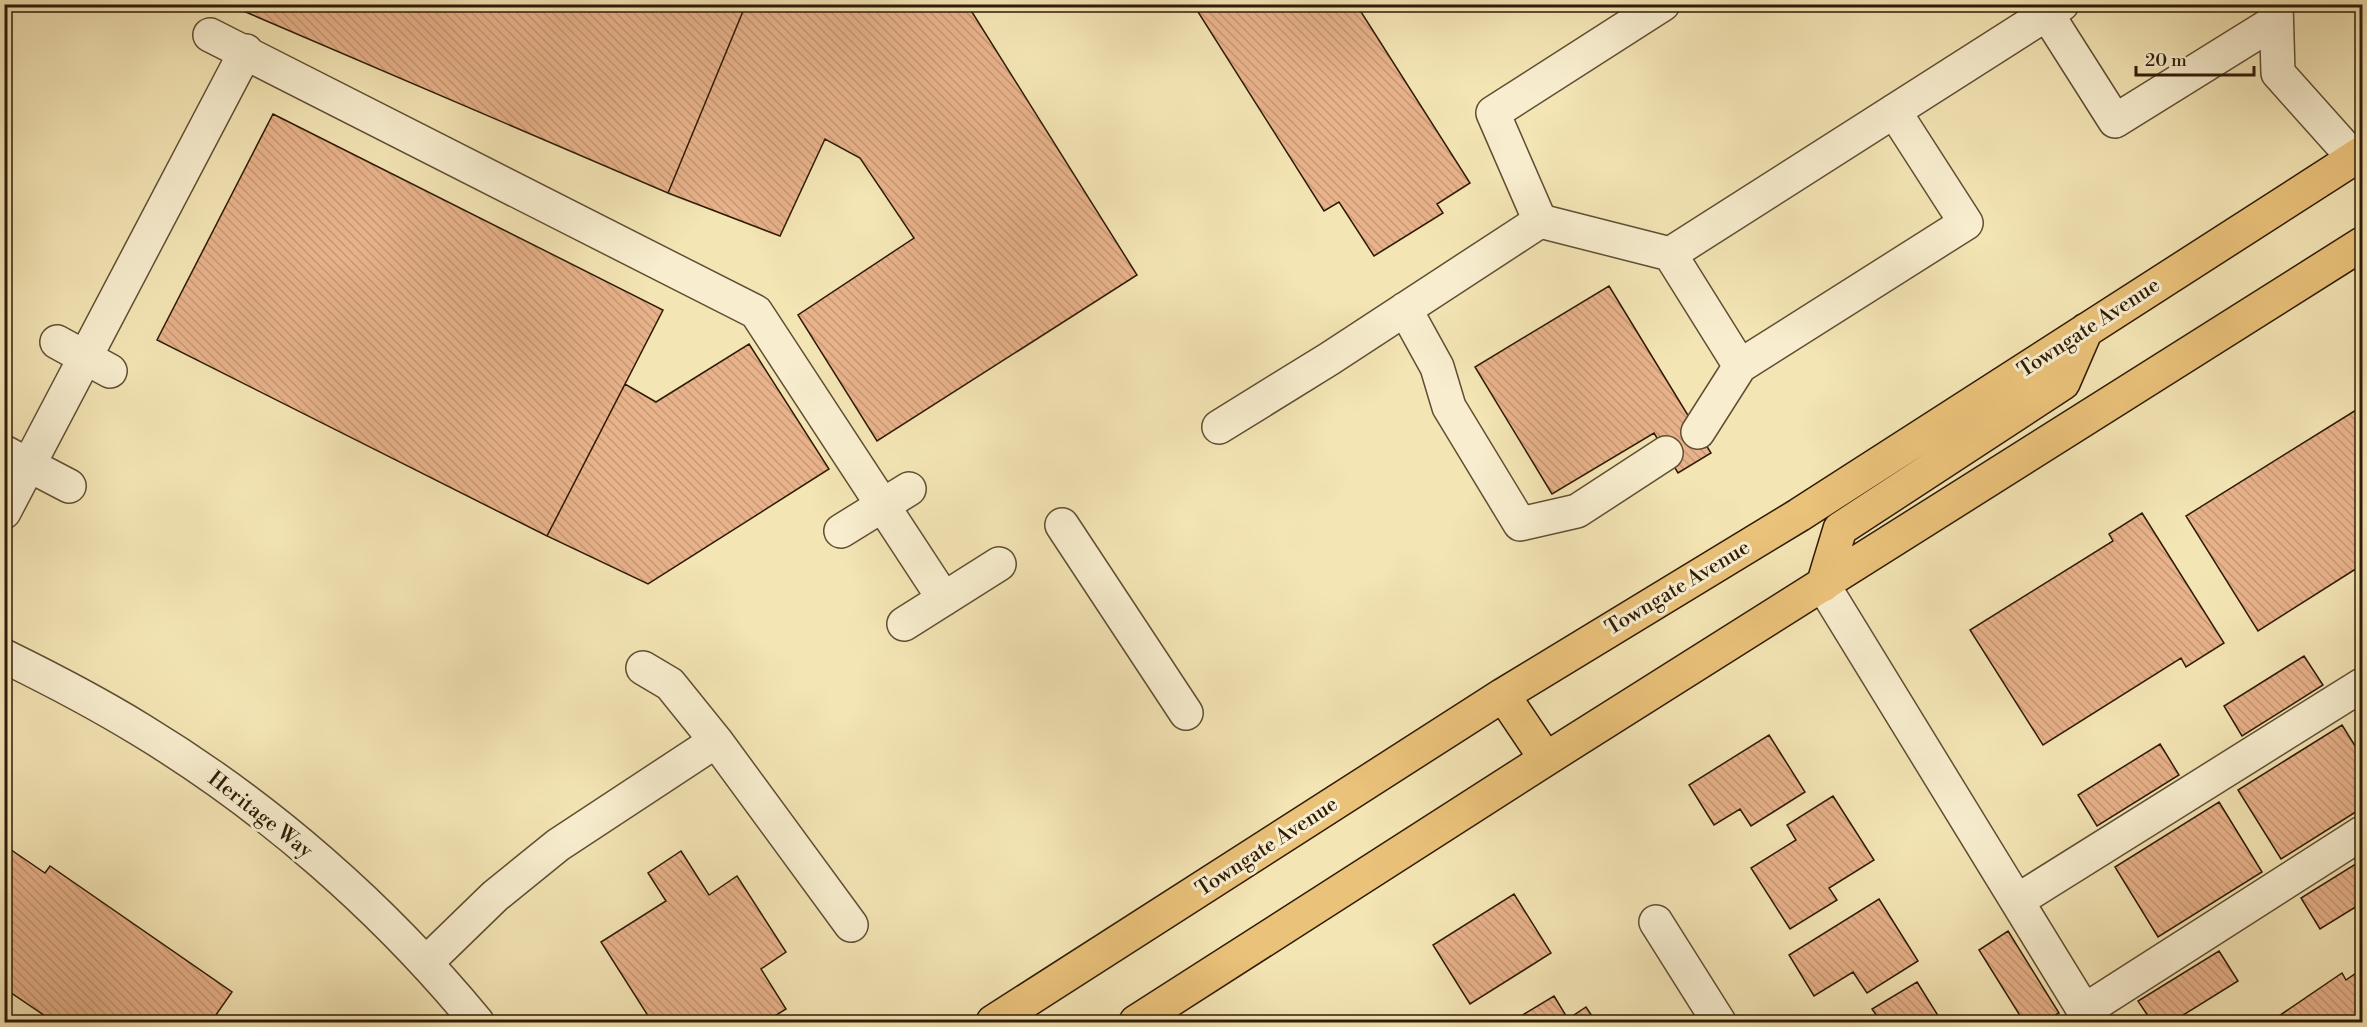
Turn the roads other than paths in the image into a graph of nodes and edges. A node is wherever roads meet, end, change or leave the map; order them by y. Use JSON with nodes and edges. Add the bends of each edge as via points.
{"nodes":[{"id":1,"x":1663,"y":4,"type":"edge"},
{"id":2,"x":2054,"y":9,"type":"edge"},
{"id":3,"x":2276,"y":13,"type":"edge"},
{"id":4,"x":210,"y":34,"type":"dead end"},
{"id":5,"x":246,"y":51,"type":"junction"},
{"id":6,"x":1894,"y":111,"type":"junction"},
{"id":7,"x":2358,"y":155,"type":"edge"},
{"id":8,"x":1540,"y":221,"type":"junction"},
{"id":9,"x":2362,"y":244,"type":"edge"},
{"id":10,"x":1670,"y":254,"type":"junction"},
{"id":11,"x":1405,"y":309,"type":"junction"},
{"id":12,"x":2086,"y":330,"type":"junction"},
{"id":13,"x":1740,"y":366,"type":"junction"},
{"id":14,"x":1219,"y":427,"type":"dead end"},
{"id":15,"x":1698,"y":432,"type":"dead end"},
{"id":16,"x":1666,"y":453,"type":"dead end"},
{"id":17,"x":17,"y":458,"type":"edge"},
{"id":18,"x":69,"y":486,"type":"dead end"},
{"id":19,"x":896,"y":497,"type":"junction"},
{"id":20,"x":4,"y":512,"type":"edge"},
{"id":21,"x":1062,"y":525,"type":"dead end"},
{"id":22,"x":841,"y":531,"type":"dead end"},
{"id":23,"x":999,"y":564,"type":"dead end"},
{"id":24,"x":1823,"y":585,"type":"junction"},
{"id":25,"x":944,"y":599,"type":"junction"},
{"id":26,"x":904,"y":624,"type":"dead end"},
{"id":27,"x":4,"y":656,"type":"edge"},
{"id":28,"x":643,"y":668,"type":"dead end"},
{"id":29,"x":2362,"y":685,"type":"edge"},
{"id":30,"x":1503,"y":695,"type":"junction"},
{"id":31,"x":1186,"y":713,"type":"dead end"},
{"id":32,"x":716,"y":741,"type":"junction"},
{"id":33,"x":1546,"y":759,"type":"junction"},
{"id":34,"x":2362,"y":833,"type":"edge"},
{"id":35,"x":2017,"y":901,"type":"junction"},
{"id":36,"x":1656,"y":922,"type":"dead end"},
{"id":37,"x":851,"y":925,"type":"dead end"},
{"id":38,"x":426,"y":963,"type":"junction"},
{"id":39,"x":2088,"y":1017,"type":"edge"},
{"id":40,"x":477,"y":1023,"type":"edge"},
{"id":41,"x":993,"y":1023,"type":"edge"},
{"id":42,"x":1136,"y":1023,"type":"edge"},
{"id":43,"x":1719,"y":1023,"type":"edge"}],
"edges":[{"from":1,"to":8,"type":"street","via":[[1493,113]]},
{"from":2,"to":3,"type":"street","via":[[2115,121]]},
{"from":2,"to":6,"type":"street"},
{"from":3,"to":7,"type":"street","via":[[2278,74]]},
{"from":4,"to":5,"type":"street"},
{"from":5,"to":17,"type":"street","via":[[84,357]]},
{"from":5,"to":19,"type":"street","via":[[756,312]]},
{"from":6,"to":10,"type":"street"},
{"from":6,"to":13,"type":"street","via":[[1966,223]]},
{"from":7,"to":12,"type":"main road","name":"Towngate Avenue"},
{"from":8,"to":10,"type":"street"},
{"from":8,"to":11,"type":"street"},
{"from":9,"to":24,"type":"main road"},
{"from":10,"to":13,"type":"street"},
{"from":11,"to":14,"type":"street"},
{"from":11,"to":16,"type":"street","via":[[1437,367],[1449,407],[1520,524],[1577,511]]},
{"from":12,"to":24,"type":"main road","via":[[2063,383],[1840,529]]},
{"from":12,"to":30,"type":"main road","name":"Towngate Avenue","via":[[1799,515]]},
{"from":13,"to":15,"type":"street"},
{"from":17,"to":18,"type":"street"},
{"from":17,"to":20,"type":"street"},
{"from":19,"to":22,"type":"street"},
{"from":19,"to":25,"type":"street"},
{"from":21,"to":31,"type":"street"},
{"from":23,"to":25,"type":"street"},
{"from":24,"to":33,"type":"main road"},
{"from":24,"to":35,"type":"street"},
{"from":25,"to":26,"type":"street"},
{"from":27,"to":38,"type":"street","name":"Heritage Way","via":[[108,710],[185,758],[316,859]]},
{"from":28,"to":32,"type":"street","via":[[670,684]]},
{"from":29,"to":35,"type":"street"},
{"from":30,"to":33,"type":"main road"},
{"from":30,"to":41,"type":"main road","name":"Towngate Avenue"},
{"from":32,"to":37,"type":"street"},
{"from":32,"to":38,"type":"street","via":[[558,845],[495,896]]},
{"from":33,"to":42,"type":"main road"},
{"from":34,"to":39,"type":"street"},
{"from":35,"to":39,"type":"street"},
{"from":36,"to":43,"type":"street"},
{"from":38,"to":40,"type":"street","name":"Heritage Way"}]}
